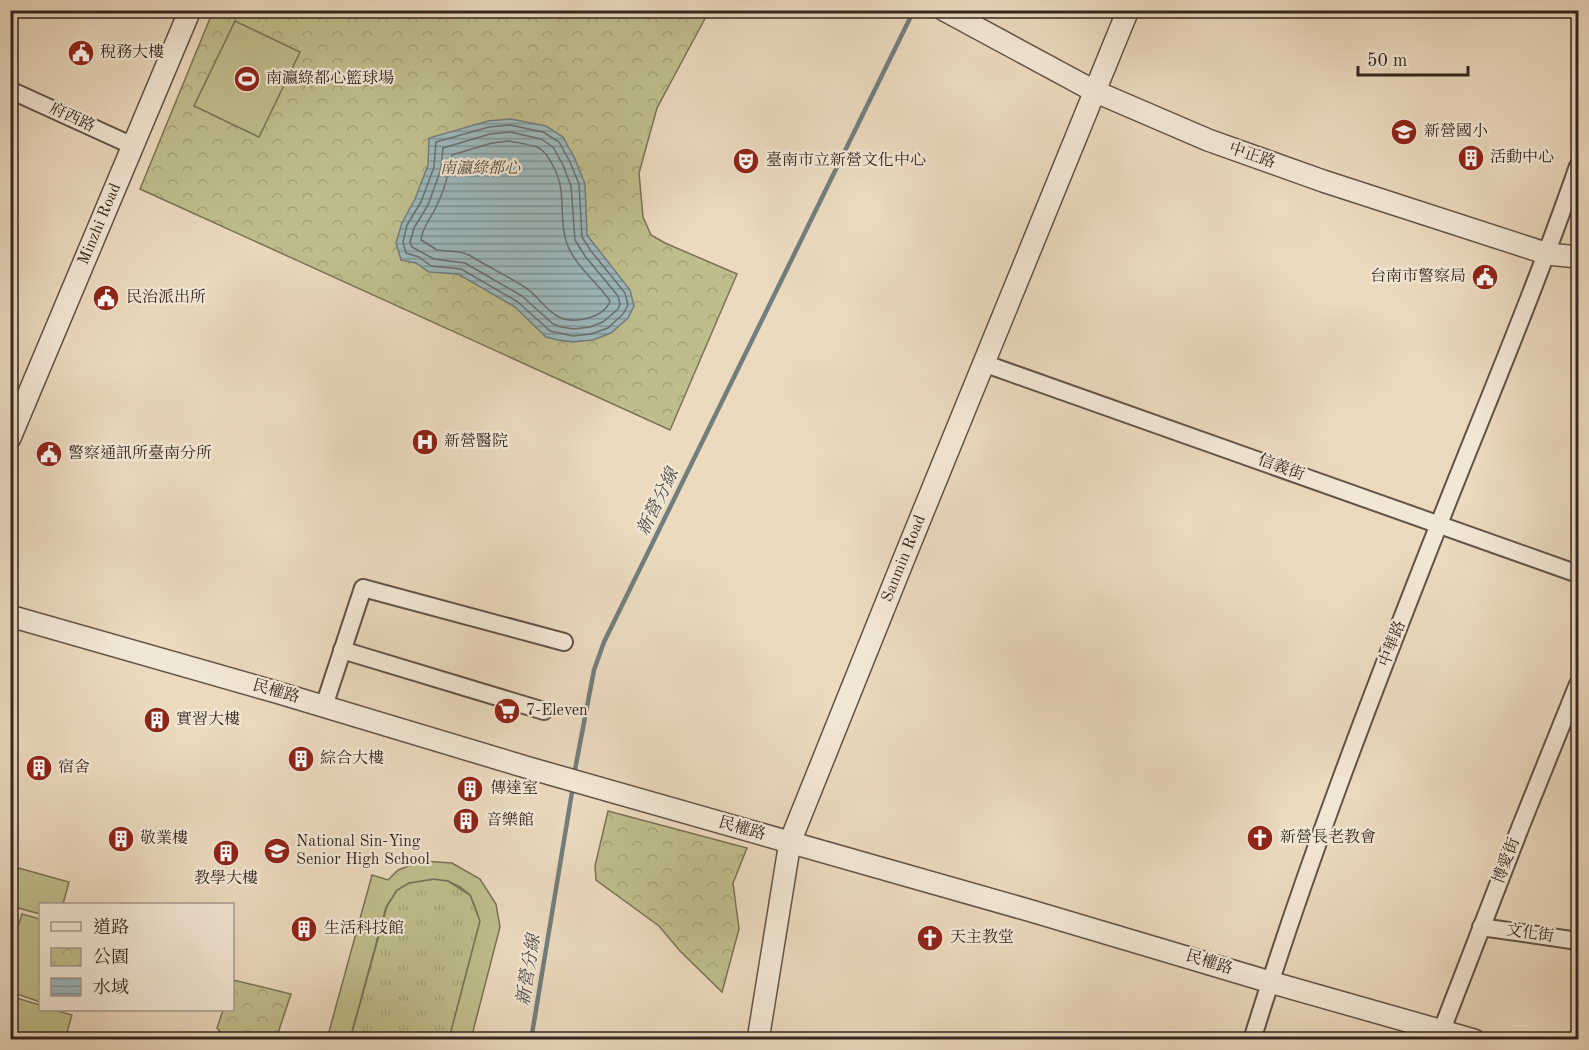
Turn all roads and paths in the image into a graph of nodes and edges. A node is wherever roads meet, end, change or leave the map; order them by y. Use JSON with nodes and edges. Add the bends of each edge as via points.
{"nodes":[{"id":1,"x":190,"y":10,"type":"edge"},
{"id":2,"x":944,"y":10,"type":"edge"},
{"id":3,"x":1128,"y":10,"type":"edge"},
{"id":4,"x":10,"y":90,"type":"edge"},
{"id":5,"x":1094,"y":91,"type":"junction"},
{"id":6,"x":133,"y":146,"type":"junction"},
{"id":7,"x":1578,"y":166,"type":"edge"},
{"id":8,"x":1548,"y":254,"type":"junction"},
{"id":9,"x":1578,"y":257,"type":"edge"},
{"id":10,"x":983,"y":363,"type":"junction"},
{"id":11,"x":10,"y":438,"type":"edge"},
{"id":12,"x":1439,"y":524,"type":"junction"},
{"id":13,"x":1578,"y":574,"type":"edge"},
{"id":14,"x":10,"y":616,"type":"edge"},
{"id":15,"x":564,"y":642,"type":"dead end"},
{"id":16,"x":342,"y":650,"type":"junction"},
{"id":17,"x":1578,"y":684,"type":"edge"},
{"id":18,"x":324,"y":706,"type":"junction"},
{"id":19,"x":544,"y":711,"type":"dead end"},
{"id":20,"x":790,"y":842,"type":"junction"},
{"id":21,"x":1481,"y":927,"type":"junction"},
{"id":22,"x":1578,"y":941,"type":"edge"},
{"id":23,"x":1270,"y":982,"type":"junction"},
{"id":24,"x":1439,"y":1035,"type":"edge"},
{"id":25,"x":758,"y":1040,"type":"edge"},
{"id":26,"x":1252,"y":1040,"type":"edge"},
{"id":27,"x":1474,"y":1040,"type":"edge"}],
"edges":[{"from":1,"to":6,"type":"street","name":"Minzhi Road"},
{"from":2,"to":5,"type":"street","name":"中正路"},
{"from":3,"to":5,"type":"street","name":"Sanmin Road"},
{"from":4,"to":6,"type":"street","name":"府西路"},
{"from":5,"to":8,"type":"street","name":"中正路","via":[[1208,140]]},
{"from":5,"to":10,"type":"street","name":"Sanmin Road"},
{"from":6,"to":11,"type":"street","name":"Minzhi Road"},
{"from":7,"to":8,"type":"street","name":"中華路"},
{"from":8,"to":9,"type":"street","name":"中正路"},
{"from":8,"to":12,"type":"street","name":"中華路"},
{"from":10,"to":12,"type":"street","name":"信義街"},
{"from":10,"to":20,"type":"street","name":"Sanmin Road"},
{"from":12,"to":13,"type":"street","name":"信義街"},
{"from":12,"to":23,"type":"street","name":"中華路","via":[[1338,787]]},
{"from":14,"to":18,"type":"street","name":"民權路"},
{"from":15,"to":16,"type":"street","via":[[363,588]]},
{"from":16,"to":18,"type":"street"},
{"from":16,"to":19,"type":"street"},
{"from":17,"to":21,"type":"street","name":"博愛街"},
{"from":18,"to":20,"type":"street","name":"民權路"},
{"from":20,"to":23,"type":"street","name":"民權路"},
{"from":20,"to":25,"type":"street","name":"Sanmin Road"},
{"from":21,"to":22,"type":"street","name":"文化街"},
{"from":21,"to":24,"type":"street","name":"博愛街"},
{"from":23,"to":24,"type":"street","name":"民權路"},
{"from":23,"to":26,"type":"street","name":"中華路"},
{"from":24,"to":27,"type":"street","name":"民權路"}]}
